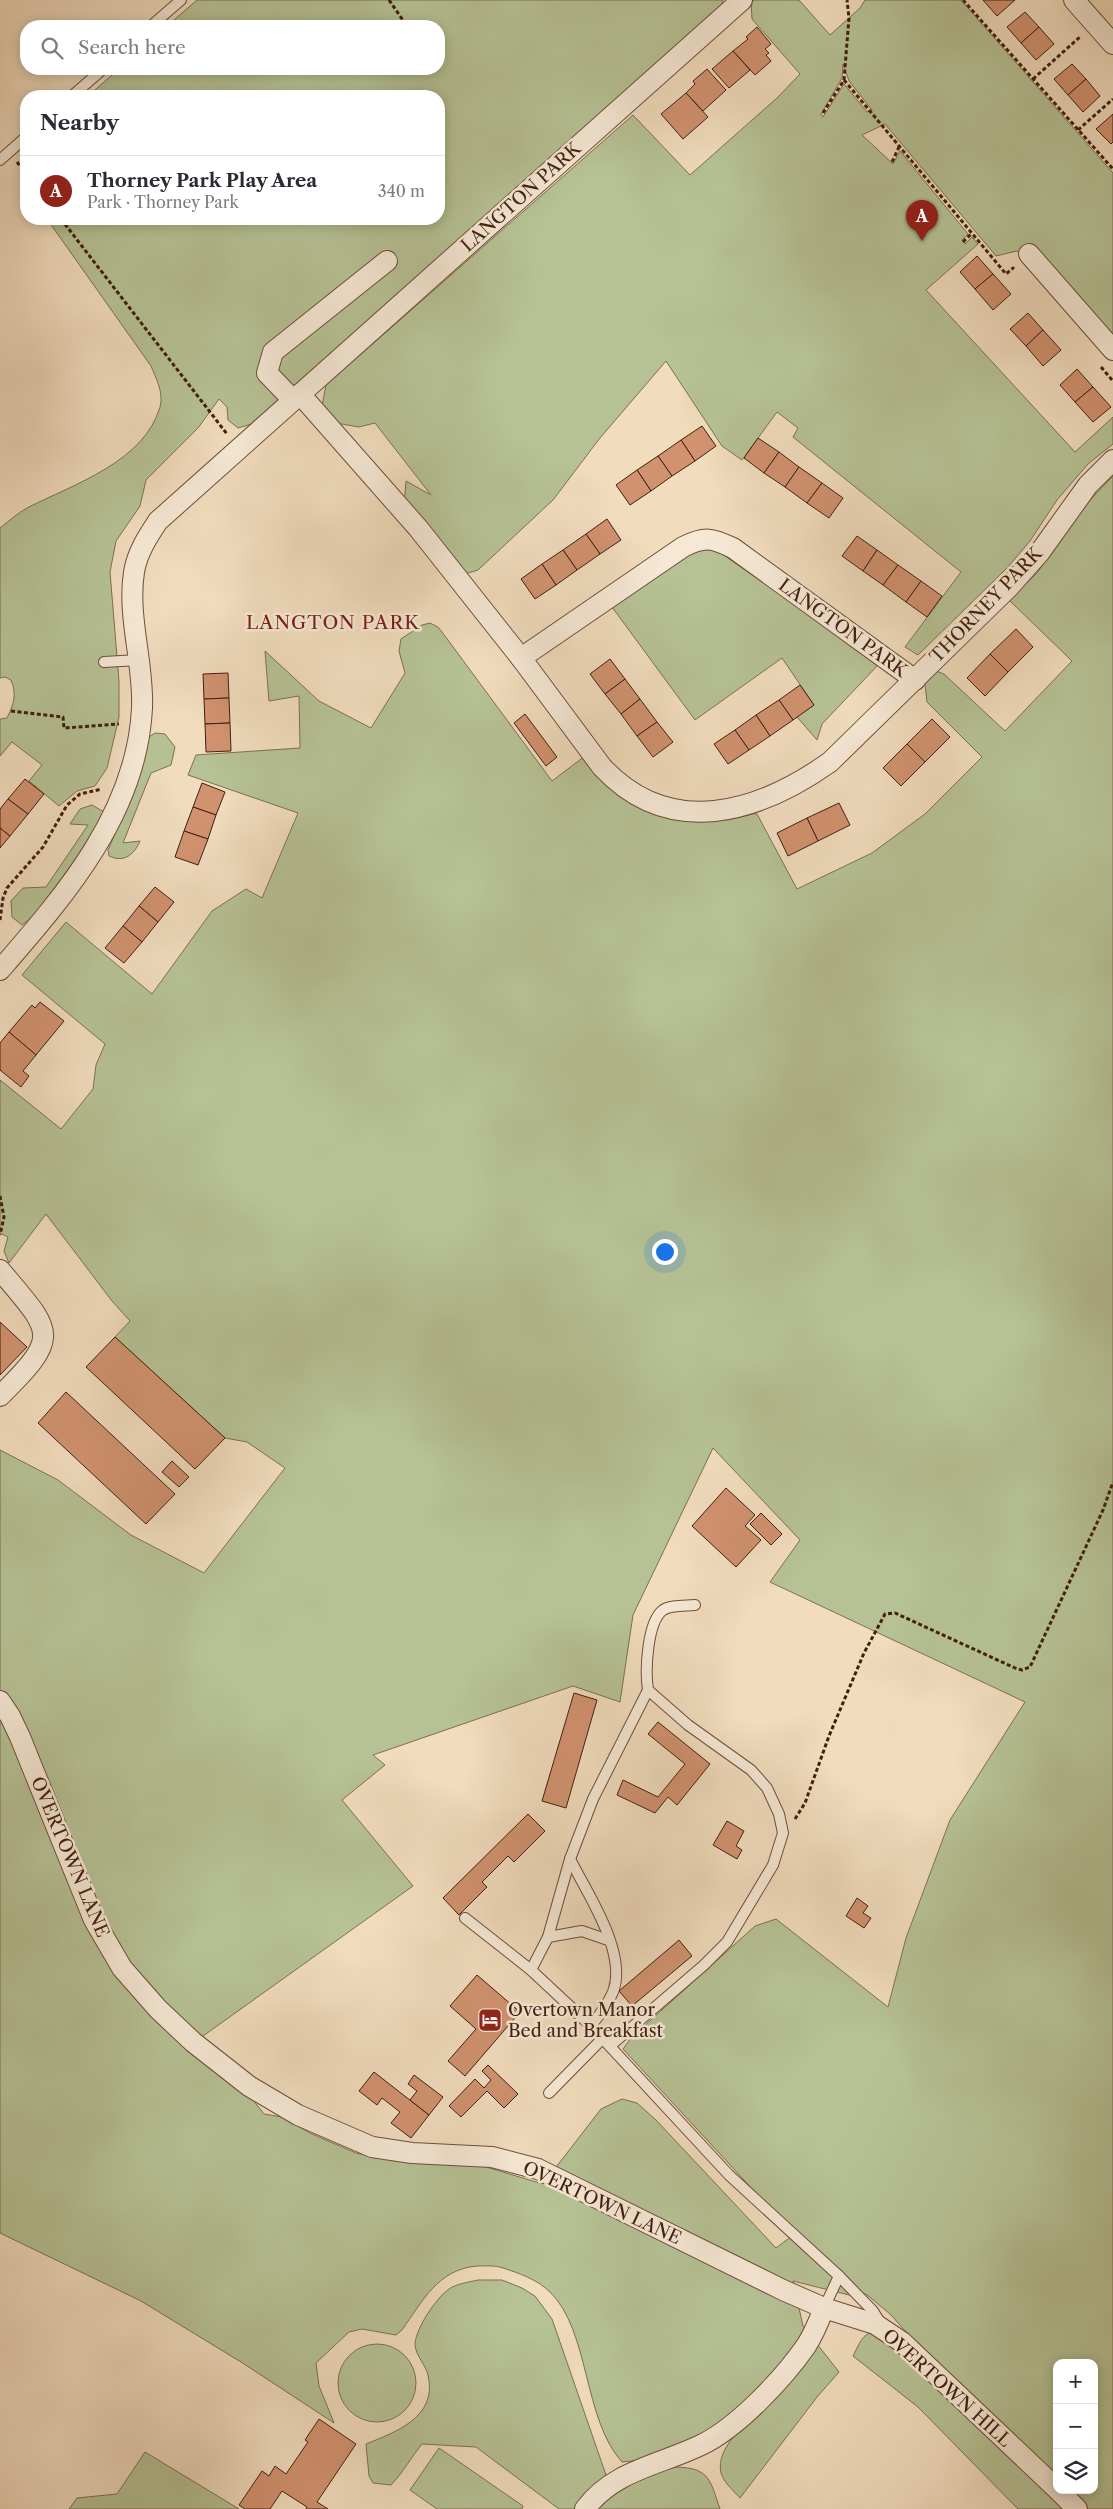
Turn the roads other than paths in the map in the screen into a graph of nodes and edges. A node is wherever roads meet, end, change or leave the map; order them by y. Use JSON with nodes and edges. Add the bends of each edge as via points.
{"nodes":[{"id":1,"x":181,"y":0,"type":"edge"},
{"id":2,"x":742,"y":0,"type":"edge"},
{"id":3,"x":1074,"y":0,"type":"edge"},
{"id":4,"x":158,"y":20,"type":"edge"},
{"id":5,"x":1113,"y":44,"type":"edge"},
{"id":6,"x":96,"y":75,"type":"edge"},
{"id":7,"x":79,"y":90,"type":"edge"},
{"id":8,"x":20,"y":142,"type":"edge"},
{"id":9,"x":0,"y":160,"type":"edge"},
{"id":10,"x":1029,"y":254,"type":"dead end"},
{"id":11,"x":387,"y":261,"type":"dead end"},
{"id":12,"x":1113,"y":350,"type":"edge"},
{"id":13,"x":296,"y":397,"type":"junction"},
{"id":14,"x":1113,"y":460,"type":"edge"},
{"id":15,"x":521,"y":658,"type":"junction"},
{"id":16,"x":139,"y":660,"type":"junction"},
{"id":17,"x":104,"y":662,"type":"dead end"},
{"id":18,"x":915,"y":680,"type":"junction"},
{"id":19,"x":0,"y":970,"type":"edge"},
{"id":20,"x":0,"y":1270,"type":"edge"},
{"id":21,"x":0,"y":1396,"type":"edge"},
{"id":22,"x":694,"y":1605,"type":"dead end"},
{"id":23,"x":648,"y":1690,"type":"junction"},
{"id":24,"x":0,"y":1701,"type":"edge"},
{"id":25,"x":570,"y":1859,"type":"junction"},
{"id":26,"x":464,"y":1918,"type":"dead end"},
{"id":27,"x":548,"y":1937,"type":"junction"},
{"id":28,"x":608,"y":1940,"type":"junction"},
{"id":29,"x":531,"y":1970,"type":"junction"},
{"id":30,"x":591,"y":2026,"type":"junction"},
{"id":31,"x":607,"y":2042,"type":"junction"},
{"id":32,"x":549,"y":2093,"type":"dead end"},
{"id":33,"x":839,"y":2276,"type":"junction"},
{"id":34,"x":824,"y":2308,"type":"junction"},
{"id":35,"x":882,"y":2327,"type":"junction"},
{"id":36,"x":1053,"y":2486,"type":"edge"},
{"id":37,"x":1061,"y":2494,"type":"edge"},
{"id":38,"x":585,"y":2509,"type":"edge"},
{"id":39,"x":1077,"y":2509,"type":"edge"}],
"edges":[{"from":1,"to":4,"type":"lane"},
{"from":2,"to":13,"type":"street","name":"LANGTON PARK"},
{"from":3,"to":5,"type":"street"},
{"from":6,"to":7,"type":"lane"},
{"from":8,"to":9,"type":"lane"},
{"from":10,"to":12,"type":"street"},
{"from":11,"to":13,"type":"street","via":[[272,352],[267,373]]},
{"from":13,"to":15,"type":"street","name":"LANGTON PARK","via":[[418,528]]},
{"from":13,"to":16,"type":"street","name":"LANGTON PARK","via":[[170,508],[146,540],[134,570],[132,589]]},
{"from":14,"to":18,"type":"street","name":"THORNEY PARK","via":[[1088,485],[1040,552],[1015,580]]},
{"from":15,"to":18,"type":"street","name":"LANGTON PARK","via":[[683,547],[699,539],[710,539],[733,548]]},
{"from":15,"to":18,"type":"street","name":"LANGTON PARK","via":[[617,784],[663,808],[703,812],[757,803],[807,779],[854,741]]},
{"from":16,"to":17,"type":"lane"},
{"from":16,"to":19,"type":"street","name":"LANGTON PARK","via":[[142,709],[132,766],[108,826],[71,885]]},
{"from":20,"to":21,"type":"street","via":[[42,1324],[45,1333],[39,1354]]},
{"from":22,"to":23,"type":"lane","via":[[665,1608],[655,1618],[647,1656]]},
{"from":23,"to":25,"type":"lane","via":[[594,1800]]},
{"from":23,"to":31,"type":"lane","via":[[688,1725],[751,1770],[767,1788],[779,1814],[783,1833],[773,1865],[727,1942],[704,1965]]},
{"from":24,"to":34,"type":"street","name":"OVERTOWN LANE","via":[[20,1737],[94,1920],[122,1968],[193,2042],[249,2086],[298,2115],[372,2148],[492,2157],[538,2169]]},
{"from":25,"to":27,"type":"lane"},
{"from":25,"to":28,"type":"lane","via":[[595,1906]]},
{"from":26,"to":29,"type":"lane"},
{"from":27,"to":28,"type":"lane","via":[[582,1931]]},
{"from":27,"to":29,"type":"lane"},
{"from":28,"to":30,"type":"lane","via":[[616,1962],[614,1992]]},
{"from":29,"to":30,"type":"lane"},
{"from":30,"to":31,"type":"lane"},
{"from":31,"to":32,"type":"lane"},
{"from":31,"to":33,"type":"lane","via":[[729,2175]]},
{"from":33,"to":34,"type":"lane"},
{"from":33,"to":35,"type":"lane","via":[[873,2311]]},
{"from":34,"to":35,"type":"street","name":"OVERTOWN HILL"},
{"from":34,"to":38,"type":"street","via":[[807,2345],[743,2416],[700,2446],[623,2476]]},
{"from":35,"to":36,"type":"street","name":"OVERTOWN HILL","via":[[902,2342]]},
{"from":37,"to":39,"type":"street","name":"OVERTOWN HILL"}]}
